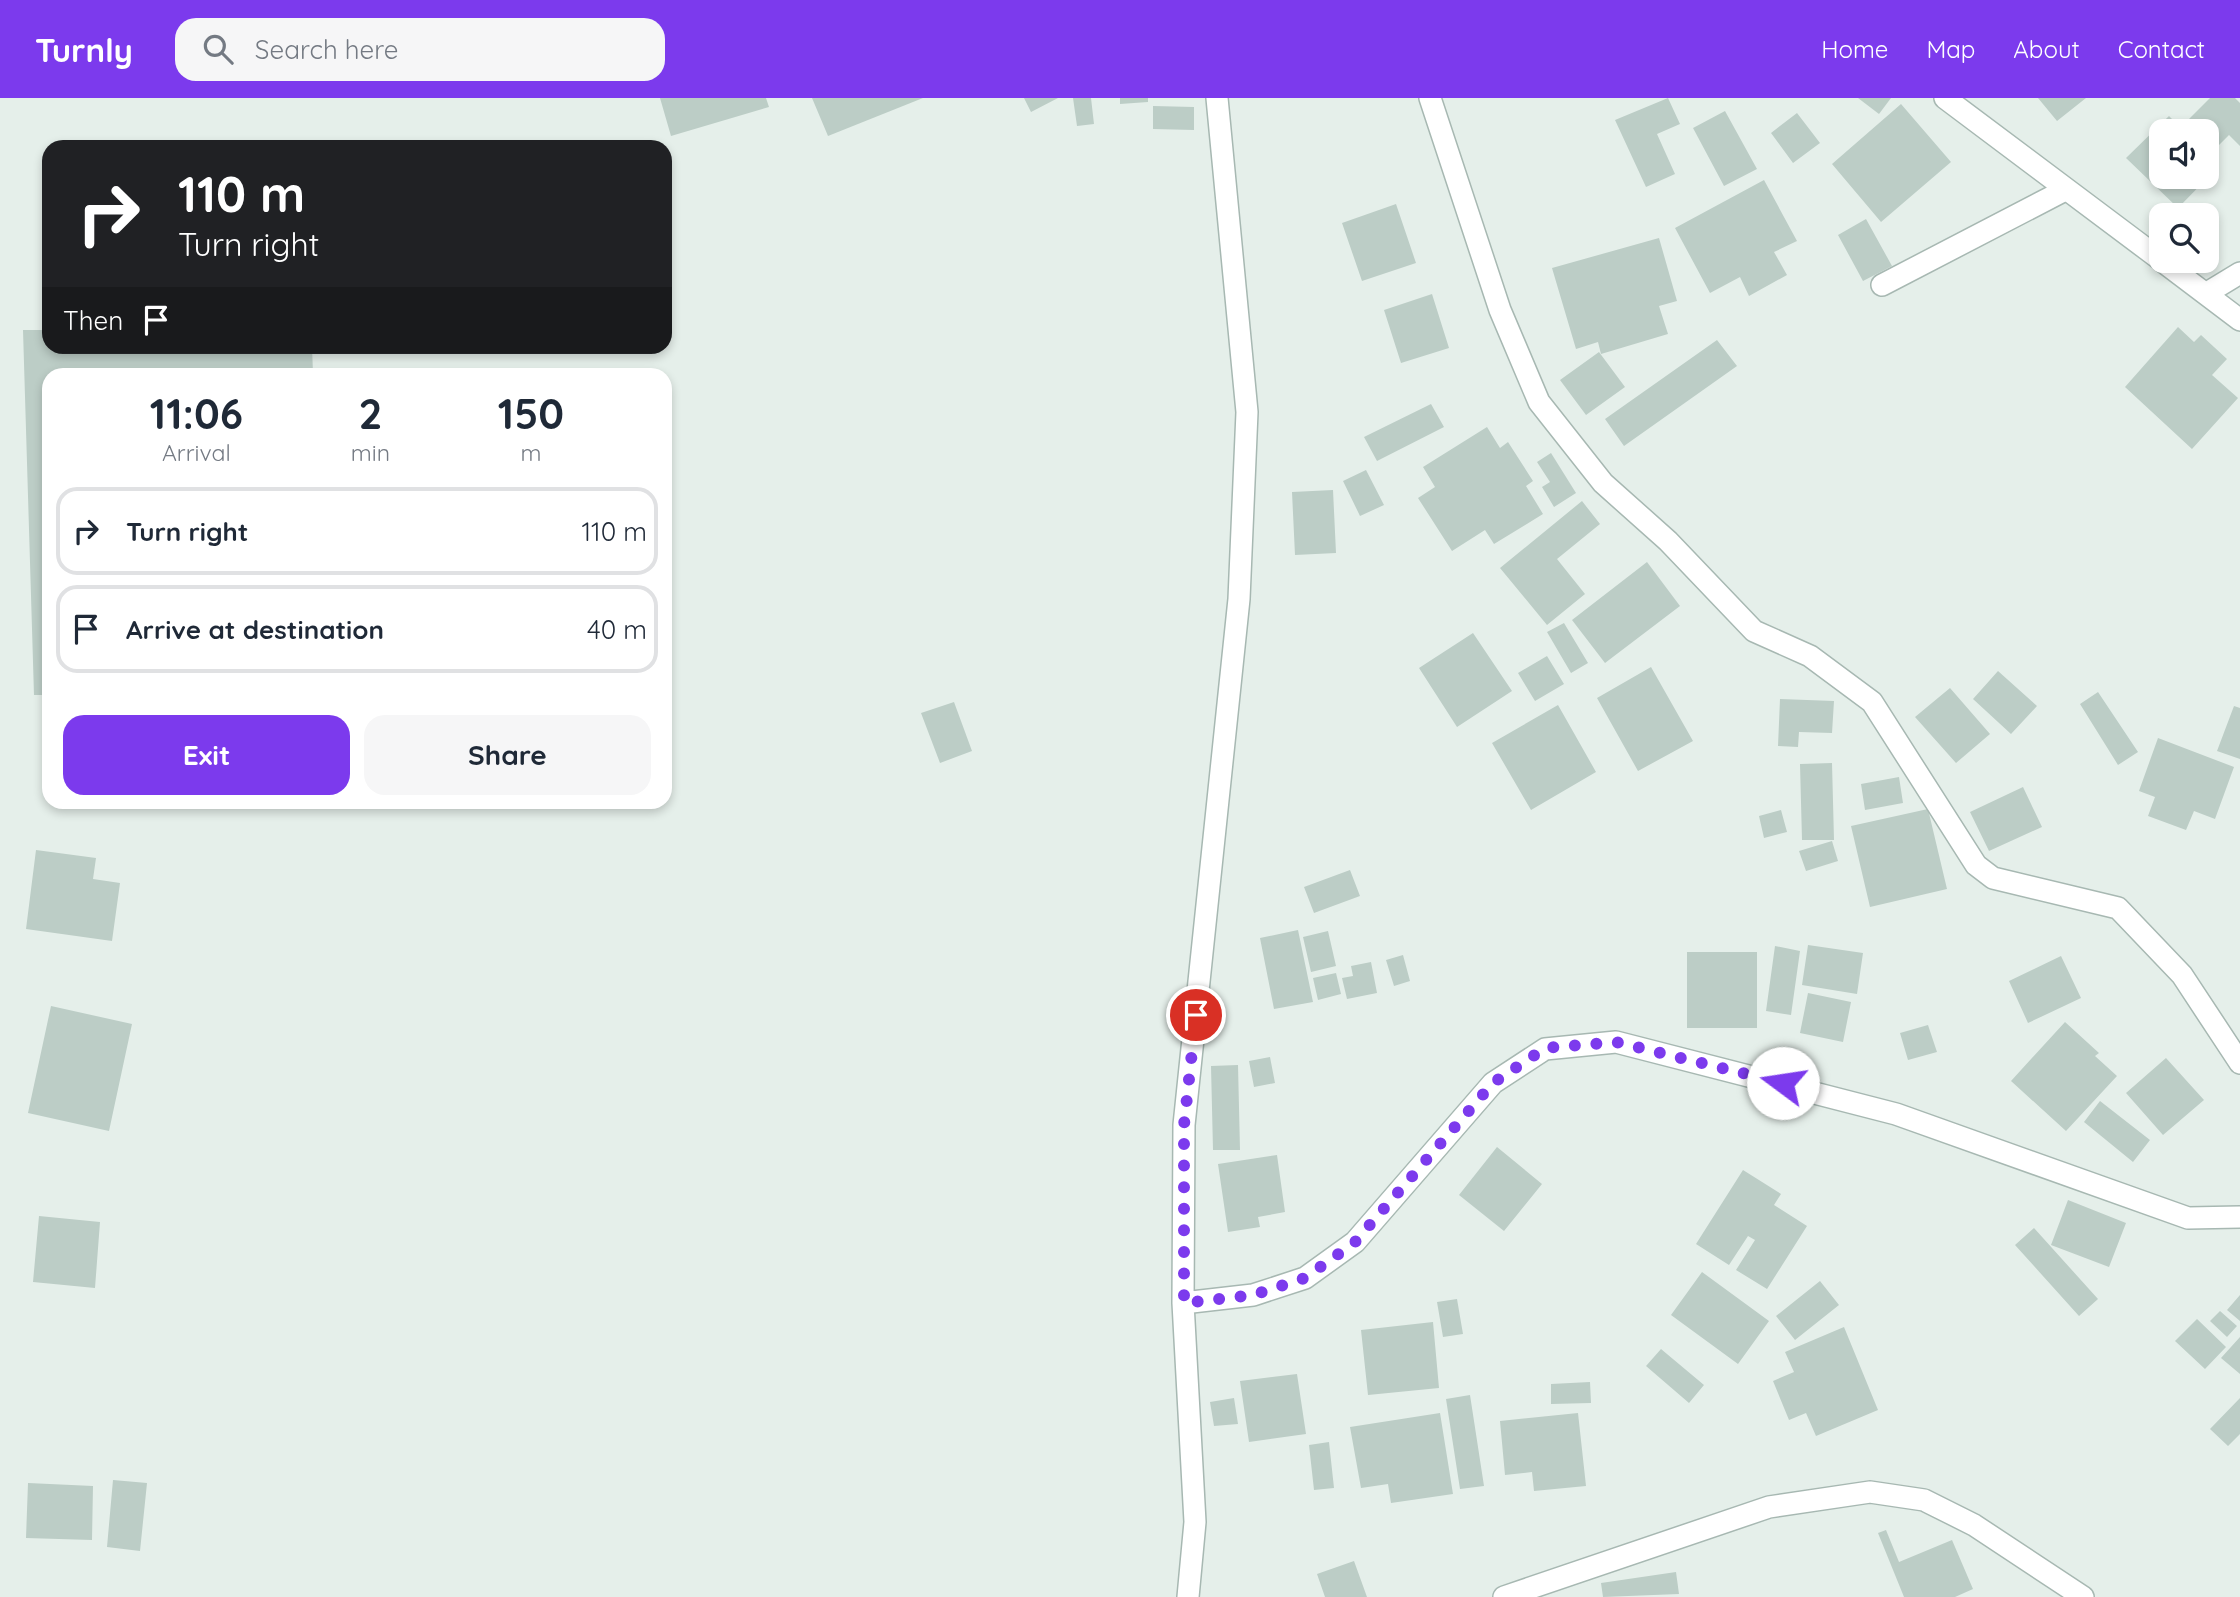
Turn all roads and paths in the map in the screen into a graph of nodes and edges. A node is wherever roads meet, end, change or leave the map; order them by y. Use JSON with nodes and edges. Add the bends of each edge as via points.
{"nodes":[{"id":1,"x":1217,"y":98,"type":"edge"},
{"id":2,"x":1430,"y":98,"type":"edge"},
{"id":3,"x":1945,"y":98,"type":"edge"},
{"id":4,"x":2065,"y":190,"type":"junction"},
{"id":5,"x":2149,"y":251,"type":"edge"},
{"id":6,"x":2179,"y":273,"type":"edge"},
{"id":7,"x":2240,"y":273,"type":"edge"},
{"id":8,"x":1882,"y":285,"type":"dead end"},
{"id":9,"x":2207,"y":293,"type":"junction"},
{"id":10,"x":2240,"y":320,"type":"edge"},
{"id":11,"x":2240,"y":1063,"type":"edge"},
{"id":12,"x":2240,"y":1217,"type":"edge"},
{"id":13,"x":1184,"y":1303,"type":"junction"},
{"id":14,"x":1188,"y":1597,"type":"edge"},
{"id":15,"x":1504,"y":1597,"type":"edge"},
{"id":16,"x":2083,"y":1597,"type":"edge"}],
"edges":[{"from":1,"to":13,"type":"street","via":[[1247,412],[1239,599],[1184,1125]]},
{"from":2,"to":11,"type":"street","via":[[1500,310],[1539,402],[1603,483],[1668,541],[1754,631],[1810,656],[1872,702],[1976,865],[1993,878],[2118,908],[2182,975]]},
{"from":3,"to":4,"type":"street"},
{"from":4,"to":5,"type":"street"},
{"from":4,"to":8,"type":"street"},
{"from":6,"to":9,"type":"street"},
{"from":7,"to":9,"type":"street"},
{"from":9,"to":10,"type":"street"},
{"from":12,"to":13,"type":"street","via":[[2188,1218],[1896,1114],[1616,1042],[1545,1048],[1493,1083],[1355,1242],[1305,1278],[1253,1295]]},
{"from":13,"to":14,"type":"street","via":[[1195,1522]]},
{"from":15,"to":16,"type":"street","via":[[1769,1507],[1870,1492],[1924,1500],[1974,1525]]}]}
